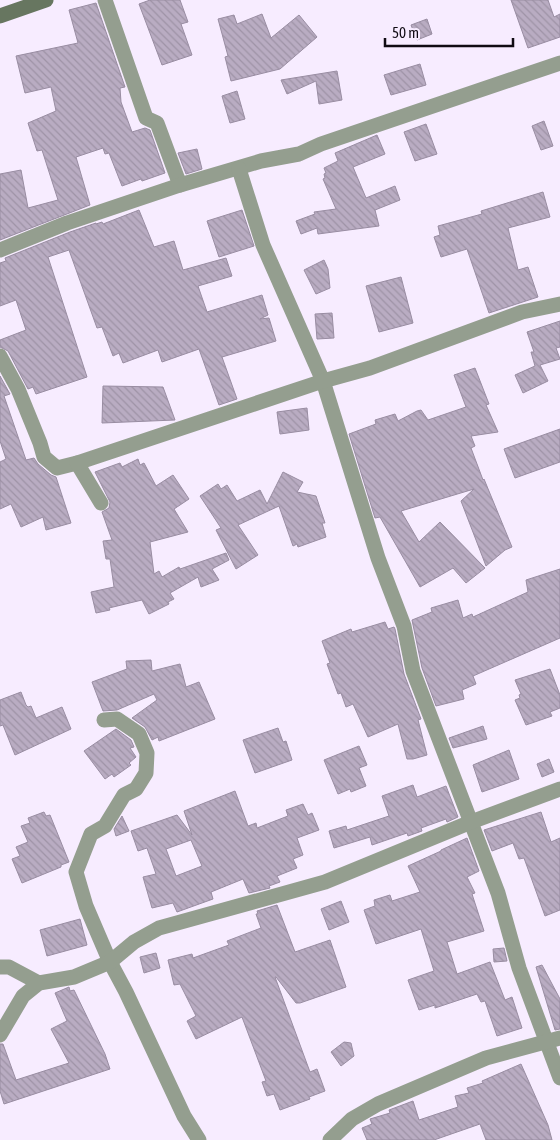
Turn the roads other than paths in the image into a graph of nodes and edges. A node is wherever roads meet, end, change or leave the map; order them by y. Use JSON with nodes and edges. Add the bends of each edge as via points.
{"nodes":[{"id":1,"x":46,"y":0,"type":"edge"},
{"id":2,"x":106,"y":0,"type":"edge"},
{"id":3,"x":0,"y":16,"type":"edge"},
{"id":4,"x":560,"y":63,"type":"edge"},
{"id":5,"x":239,"y":168,"type":"junction"},
{"id":6,"x":180,"y":185,"type":"junction"},
{"id":7,"x":0,"y":250,"type":"edge"},
{"id":8,"x":560,"y":304,"type":"edge"},
{"id":9,"x":0,"y":356,"type":"edge"},
{"id":10,"x":323,"y":381,"type":"junction"},
{"id":11,"x":77,"y":462,"type":"junction"},
{"id":12,"x":101,"y":502,"type":"dead end"},
{"id":13,"x":104,"y":720,"type":"dead end"},
{"id":14,"x":560,"y":789,"type":"edge"},
{"id":15,"x":471,"y":822,"type":"junction"},
{"id":16,"x":110,"y":962,"type":"junction"},
{"id":17,"x":0,"y":967,"type":"edge"},
{"id":18,"x":39,"y":983,"type":"junction"},
{"id":19,"x":0,"y":1035,"type":"edge"},
{"id":20,"x":554,"y":1040,"type":"edge"},
{"id":21,"x":560,"y":1078,"type":"edge"},
{"id":22,"x":199,"y":1140,"type":"edge"},
{"id":23,"x":330,"y":1140,"type":"edge"}],
"edges":[{"from":1,"to":3,"type":"street"},
{"from":2,"to":6,"type":"street","via":[[146,118],[157,123]]},
{"from":4,"to":5,"type":"street","via":[[299,154]]},
{"from":5,"to":6,"type":"street"},
{"from":5,"to":10,"type":"street","via":[[263,245]]},
{"from":6,"to":7,"type":"street","via":[[67,223]]},
{"from":8,"to":10,"type":"street","via":[[522,312],[370,368]]},
{"from":9,"to":11,"type":"street","via":[[18,389],[44,457],[57,468]]},
{"from":10,"to":11,"type":"street"},
{"from":10,"to":15,"type":"street","via":[[378,558],[404,626],[413,671]]},
{"from":11,"to":12,"type":"street"},
{"from":13,"to":16,"type":"street","via":[[117,719],[139,734],[147,752],[146,773],[136,788],[124,795],[105,826],[91,834],[76,872],[86,906]]},
{"from":14,"to":15,"type":"street"},
{"from":15,"to":16,"type":"street","via":[[325,882],[159,928],[134,942]]},
{"from":15,"to":20,"type":"street","via":[[498,893],[519,968]]},
{"from":16,"to":18,"type":"street","via":[[74,976]]},
{"from":16,"to":22,"type":"street","via":[[184,1116]]},
{"from":17,"to":18,"type":"street","via":[[9,967]]},
{"from":18,"to":19,"type":"street","via":[[23,996]]},
{"from":20,"to":21,"type":"street"},
{"from":20,"to":23,"type":"street","via":[[486,1058],[378,1104],[352,1119]]}]}
